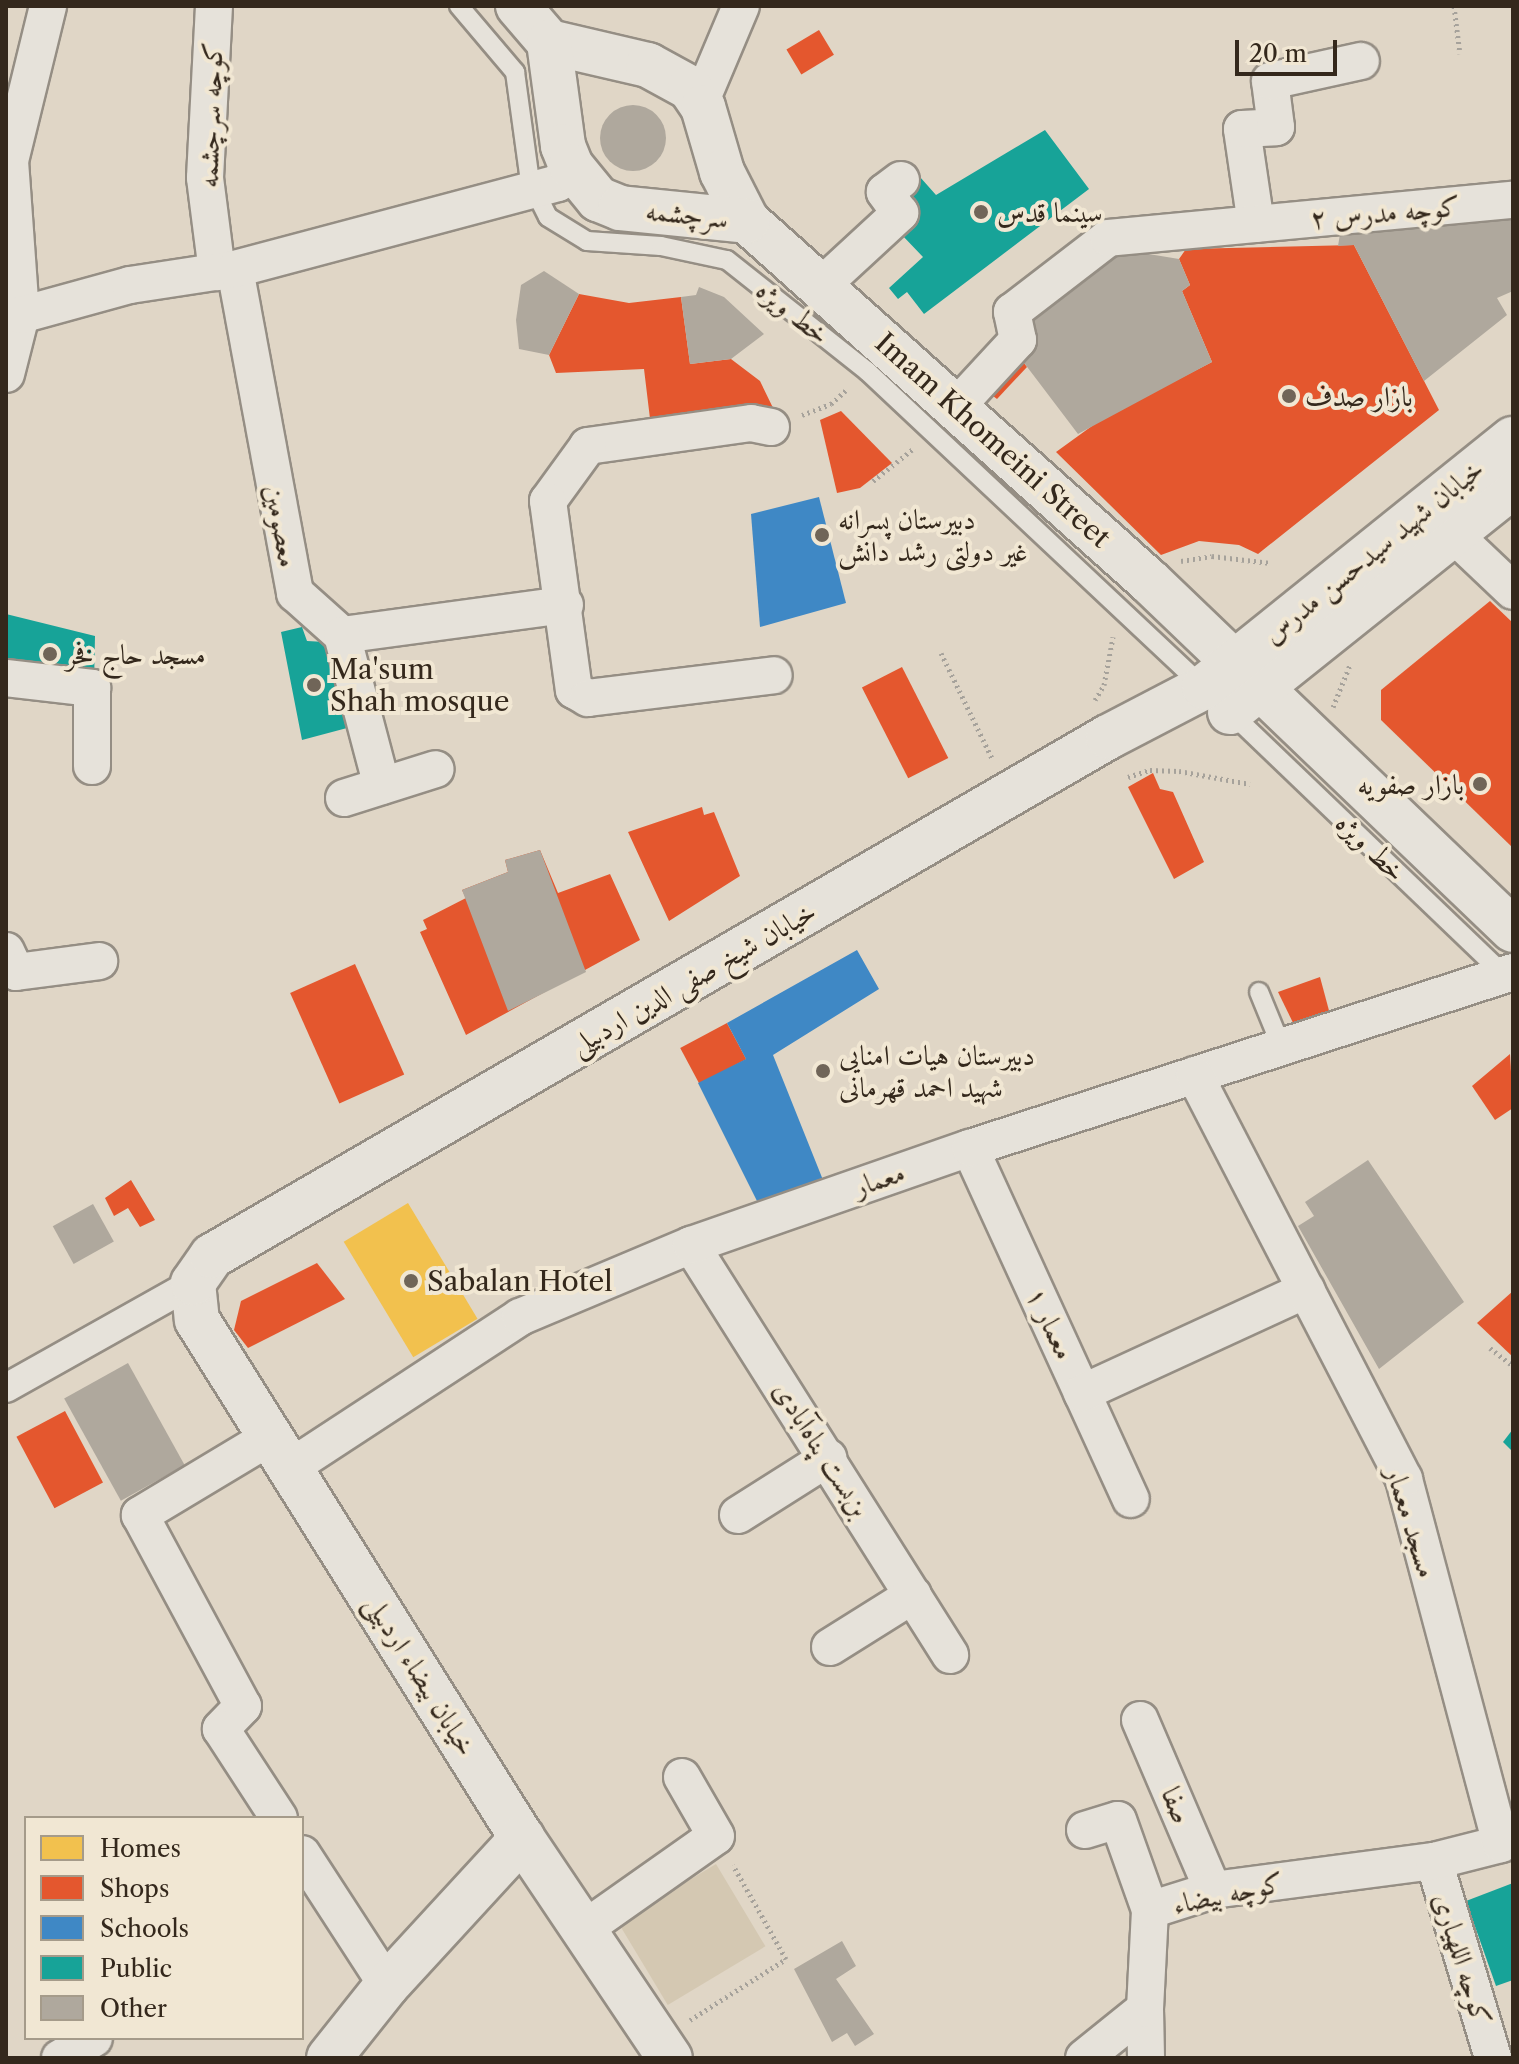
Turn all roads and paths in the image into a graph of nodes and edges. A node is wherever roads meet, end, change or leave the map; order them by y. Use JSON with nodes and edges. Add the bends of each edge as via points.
{"nodes":[{"id":1,"x":48,"y":6,"type":"edge"},
{"id":2,"x":459,"y":6,"type":"edge"},
{"id":3,"x":1454,"y":6,"type":"edge"},
{"id":4,"x":208,"y":7,"type":"edge"},
{"id":5,"x":743,"y":11,"type":"edge"},
{"id":6,"x":539,"y":20,"type":"edge"},
{"id":7,"x":1460,"y":54,"type":"dead end"},
{"id":8,"x":1361,"y":61,"type":"dead end"},
{"id":9,"x":700,"y":103,"type":"junction"},
{"id":10,"x":8,"y":160,"type":"edge"},
{"id":11,"x":571,"y":166,"type":"junction"},
{"id":12,"x":901,"y":180,"type":"dead end"},
{"id":13,"x":533,"y":190,"type":"junction"},
{"id":14,"x":1513,"y":200,"type":"edge"},
{"id":15,"x":1256,"y":224,"type":"junction"},
{"id":16,"x":754,"y":228,"type":"junction"},
{"id":17,"x":226,"y":270,"type":"junction"},
{"id":18,"x":826,"y":281,"type":"junction"},
{"id":19,"x":13,"y":315,"type":"edge"},
{"id":20,"x":867,"y":371,"type":"junction"},
{"id":21,"x":6,"y":374,"type":"edge"},
{"id":22,"x":951,"y":412,"type":"junction"},
{"id":23,"x":771,"y":427,"type":"joint"},
{"id":24,"x":1513,"y":439,"type":"edge"},
{"id":25,"x":873,"y":481,"type":"dead end"},
{"id":26,"x":1513,"y":486,"type":"edge"},
{"id":27,"x":1440,"y":521,"type":"junction"},
{"id":28,"x":1271,"y":563,"type":"dead end"},
{"id":29,"x":1166,"y":590,"type":"junction"},
{"id":30,"x":1513,"y":591,"type":"edge"},
{"id":31,"x":565,"y":605,"type":"junction"},
{"id":32,"x":1113,"y":632,"type":"dead end"},
{"id":33,"x":342,"y":635,"type":"junction"},
{"id":34,"x":941,"y":653,"type":"dead end"},
{"id":35,"x":774,"y":675,"type":"dead end"},
{"id":36,"x":6,"y":678,"type":"edge"},
{"id":37,"x":1232,"y":688,"type":"junction"},
{"id":38,"x":1091,"y":707,"type":"dead end"},
{"id":39,"x":92,"y":766,"type":"dead end"},
{"id":40,"x":436,"y":769,"type":"dead end"},
{"id":41,"x":1128,"y":777,"type":"dead end"},
{"id":42,"x":1250,"y":784,"type":"dead end"},
{"id":43,"x":382,"y":786,"type":"junction"},
{"id":44,"x":1009,"y":794,"type":"junction"},
{"id":45,"x":344,"y":798,"type":"dead end"},
{"id":46,"x":1513,"y":930,"type":"edge"},
{"id":47,"x":6,"y":951,"type":"edge"},
{"id":48,"x":99,"y":961,"type":"dead end"},
{"id":49,"x":1511,"y":977,"type":"edge"},
{"id":50,"x":1259,"y":992,"type":"dead end"},
{"id":51,"x":1282,"y":1048,"type":"junction"},
{"id":52,"x":1195,"y":1075,"type":"junction"},
{"id":53,"x":970,"y":1148,"type":"junction"},
{"id":54,"x":691,"y":1245,"type":"junction"},
{"id":55,"x":193,"y":1283,"type":"junction"},
{"id":56,"x":1306,"y":1290,"type":"junction"},
{"id":57,"x":1490,"y":1348,"type":"dead end"},
{"id":58,"x":1513,"y":1366,"type":"edge"},
{"id":59,"x":6,"y":1388,"type":"edge"},
{"id":60,"x":1082,"y":1393,"type":"junction"},
{"id":61,"x":280,"y":1452,"type":"junction"},
{"id":62,"x":828,"y":1458,"type":"junction"},
{"id":63,"x":1131,"y":1499,"type":"dead end"},
{"id":64,"x":738,"y":1515,"type":"dead end"},
{"id":65,"x":913,"y":1595,"type":"junction"},
{"id":66,"x":830,"y":1647,"type":"dead end"},
{"id":67,"x":950,"y":1655,"type":"dead end"},
{"id":68,"x":1140,"y":1720,"type":"dead end"},
{"id":69,"x":682,"y":1777,"type":"dead end"},
{"id":70,"x":278,"y":1816,"type":"edge"},
{"id":71,"x":1085,"y":1830,"type":"dead end"},
{"id":72,"x":716,"y":1836,"type":"junction"},
{"id":73,"x":522,"y":1838,"type":"junction"},
{"id":74,"x":304,"y":1857,"type":"edge"},
{"id":75,"x":1434,"y":1861,"type":"junction"},
{"id":76,"x":1213,"y":1890,"type":"junction"},
{"id":77,"x":1150,"y":1910,"type":"junction"},
{"id":78,"x":584,"y":1929,"type":"junction"},
{"id":79,"x":387,"y":1985,"type":"junction"},
{"id":80,"x":1145,"y":2009,"type":"junction"},
{"id":81,"x":91,"y":2040,"type":"edge"},
{"id":82,"x":664,"y":2049,"type":"edge"},
{"id":83,"x":60,"y":2058,"type":"edge"},
{"id":84,"x":329,"y":2058,"type":"edge"},
{"id":85,"x":1084,"y":2058,"type":"edge"},
{"id":86,"x":1146,"y":2058,"type":"edge"},
{"id":87,"x":1493,"y":2058,"type":"edge"}],
"edges":[{"from":1,"to":10,"type":"street"},
{"from":2,"to":13,"type":"lane","name":"خط ویژه","via":[[515,72]]},
{"from":3,"to":7,"type":"path"},
{"from":4,"to":17,"type":"street","name":"کوچه سرچشمه","via":[[205,178]]},
{"from":5,"to":9,"type":"street"},
{"from":6,"to":9,"type":"main road","name":"سرچشمه","via":[[671,73]]},
{"from":6,"to":11,"type":"main road","name":"سرچشمه"},
{"from":8,"to":15,"type":"street","via":[[1270,81],[1276,127],[1242,129]]},
{"from":9,"to":16,"type":"main road","name":"سرچشمه","via":[[722,172]]},
{"from":10,"to":19,"type":"street"},
{"from":11,"to":13,"type":"street","via":[[558,183]]},
{"from":11,"to":16,"type":"main road","name":"سرچشمه","via":[[598,199],[620,208]]},
{"from":12,"to":18,"type":"street","via":[[885,192],[900,213]]},
{"from":13,"to":17,"type":"street"},
{"from":13,"to":20,"type":"lane","name":"خط ویژه","via":[[548,217],[587,241],[661,246],[727,260]]},
{"from":14,"to":15,"type":"street","name":"کوچه مدرس ۲"},
{"from":15,"to":22,"type":"street","name":"کوچه مدرس ۲","via":[[1108,238],[1012,312],[1018,340]]},
{"from":16,"to":18,"type":"main road","name":"Imam Khomeini Street"},
{"from":17,"to":19,"type":"street","via":[[130,285]]},
{"from":17,"to":33,"type":"street","name":"معصومین","via":[[295,593]]},
{"from":18,"to":22,"type":"main road","name":"Imam Khomeini Street"},
{"from":19,"to":21,"type":"street"},
{"from":20,"to":22,"type":"lane","name":"خط ویژه"},
{"from":20,"to":23,"type":"path","via":[[831,404]]},
{"from":22,"to":25,"type":"path"},
{"from":22,"to":29,"type":"main road","name":"Imam Khomeini Street"},
{"from":22,"to":37,"type":"lane","name":"خط ویژه"},
{"from":23,"to":31,"type":"street","via":[[751,423],[588,446],[548,501]]},
{"from":24,"to":27,"type":"main road","name":"خیابان شهید سیدحسن مدرس"},
{"from":26,"to":27,"type":"main road","name":"خیابان شهید سیدحسن مدرس"},
{"from":27,"to":30,"type":"street"},
{"from":27,"to":37,"type":"main road","name":"خیابان شهید سیدحسن مدرس"},
{"from":28,"to":29,"type":"path","via":[[1198,558]]},
{"from":29,"to":37,"type":"main road","name":"Imam Khomeini Street"},
{"from":31,"to":33,"type":"street"},
{"from":31,"to":35,"type":"street","via":[[574,690],[588,698]]},
{"from":32,"to":38,"type":"path","via":[[1104,685]]},
{"from":33,"to":43,"type":"street"},
{"from":34,"to":44,"type":"path"},
{"from":36,"to":39,"type":"street","via":[[92,688]]},
{"from":37,"to":44,"type":"main road","name":"خیابان شیخ صفی الدین اردبیلی"},
{"from":37,"to":46,"type":"main road","name":"Imam Khomeini Street"},
{"from":37,"to":49,"type":"lane","name":"خط ویژه"},
{"from":40,"to":43,"type":"street"},
{"from":41,"to":42,"type":"path","via":[[1150,770],[1179,771]]},
{"from":43,"to":45,"type":"street"},
{"from":44,"to":55,"type":"main road","name":"خیابان شیخ صفی الدین اردبیلی","via":[[212,1256]]},
{"from":47,"to":48,"type":"street","via":[[16,972]]},
{"from":49,"to":51,"type":"street","name":"معمار"},
{"from":50,"to":51,"type":"lane"},
{"from":51,"to":52,"type":"street","name":"معمار"},
{"from":52,"to":53,"type":"street","name":"معمار"},
{"from":52,"to":56,"type":"street","name":"مسجد معمار"},
{"from":53,"to":54,"type":"street","name":"معمار"},
{"from":53,"to":60,"type":"street","name":"معمار ۱"},
{"from":54,"to":61,"type":"street","name":"معمار","via":[[520,1317]]},
{"from":54,"to":62,"type":"street","name":"بن‌بست پناه‌آبادی"},
{"from":55,"to":59,"type":"street"},
{"from":55,"to":61,"type":"main road","name":"خیابان بیضاء اردبیلی","via":[[197,1320]]},
{"from":56,"to":60,"type":"street"},
{"from":56,"to":75,"type":"street","name":"مسجد معمار","via":[[1404,1479],[1501,1844]]},
{"from":57,"to":58,"type":"path"},
{"from":60,"to":63,"type":"street","name":"معمار ۱"},
{"from":61,"to":70,"type":"street","name":"معمار","via":[[140,1515],[243,1706],[221,1729]]},
{"from":61,"to":73,"type":"main road","name":"خیابان بیضاء اردبیلی"},
{"from":62,"to":64,"type":"street"},
{"from":62,"to":65,"type":"street","name":"بن‌بست پناه‌آبادی"},
{"from":65,"to":66,"type":"street"},
{"from":65,"to":67,"type":"street","name":"بن‌بست پناه‌آبادی"},
{"from":68,"to":76,"type":"street","name":"صفا"},
{"from":69,"to":72,"type":"street"},
{"from":71,"to":77,"type":"street","via":[[1118,1820]]},
{"from":72,"to":78,"type":"street"},
{"from":72,"to":82,"type":"path","via":[[786,1959]]},
{"from":73,"to":78,"type":"main road","name":"خیابان بیضاء اردبیلی"},
{"from":73,"to":79,"type":"main road"},
{"from":74,"to":79,"type":"street"},
{"from":75,"to":76,"type":"street","name":"کوچه بیضاء"},
{"from":75,"to":87,"type":"street","name":"کوچه اللهیاری"},
{"from":76,"to":77,"type":"street","name":"کوچه بیضاء"},
{"from":77,"to":80,"type":"street","name":"کوچه بیضاء"},
{"from":78,"to":82,"type":"main road","name":"خیابان بیضاء اردبیلی"},
{"from":79,"to":84,"type":"main road"},
{"from":80,"to":85,"type":"street"},
{"from":80,"to":86,"type":"street","name":"کوچه بیضاء"},
{"from":81,"to":83,"type":"street"}]}
